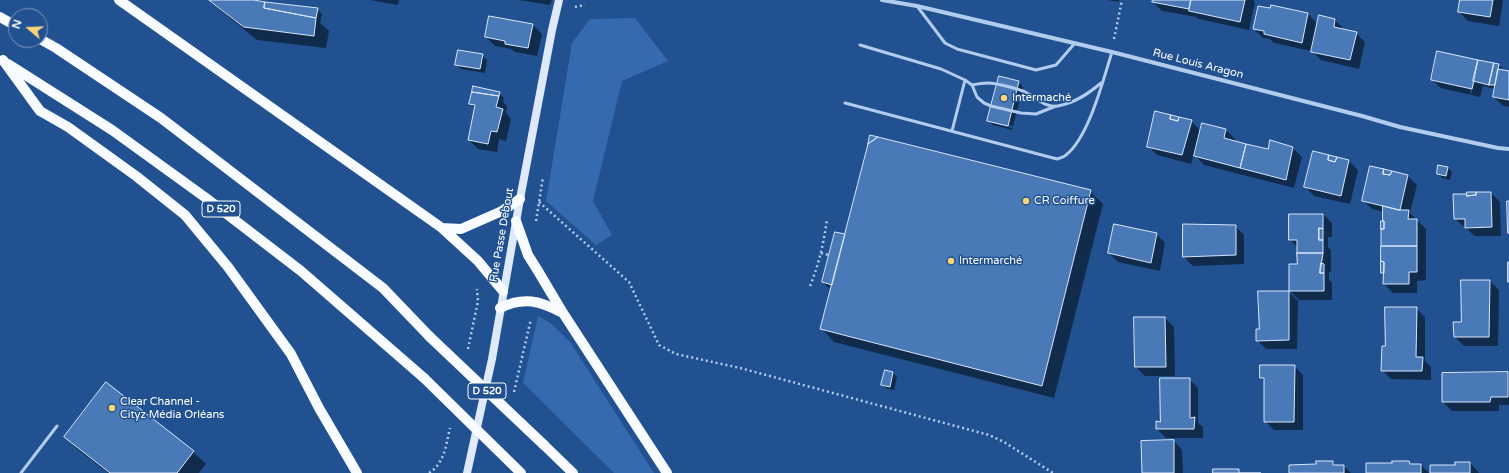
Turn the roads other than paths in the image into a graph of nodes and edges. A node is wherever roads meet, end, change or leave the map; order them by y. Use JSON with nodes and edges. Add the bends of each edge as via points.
{"nodes":[{"id":1,"x":120,"y":0,"type":"edge"},
{"id":2,"x":559,"y":0,"type":"edge"},
{"id":3,"x":882,"y":0,"type":"edge"},
{"id":4,"x":917,"y":6,"type":"junction"},
{"id":5,"x":1075,"y":43,"type":"junction"},
{"id":6,"x":48,"y":44,"type":"edge"},
{"id":7,"x":860,"y":45,"type":"dead end"},
{"id":8,"x":1112,"y":52,"type":"junction"},
{"id":9,"x":1,"y":59,"type":"edge"},
{"id":10,"x":965,"y":80,"type":"junction"},
{"id":11,"x":1102,"y":83,"type":"junction"},
{"id":12,"x":972,"y":85,"type":"junction"},
{"id":13,"x":845,"y":104,"type":"dead end"},
{"id":14,"x":1056,"y":106,"type":"junction"},
{"id":15,"x":952,"y":131,"type":"junction"},
{"id":16,"x":1509,"y":149,"type":"edge"},
{"id":17,"x":520,"y":199,"type":"junction"},
{"id":18,"x":516,"y":221,"type":"junction"},
{"id":19,"x":442,"y":228,"type":"junction"},
{"id":20,"x":503,"y":291,"type":"junction"},
{"id":21,"x":500,"y":308,"type":"junction"},
{"id":22,"x":563,"y":314,"type":"junction"},
{"id":23,"x":57,"y":426,"type":"dead end"},
{"id":24,"x":21,"y":473,"type":"edge"},
{"id":25,"x":356,"y":473,"type":"edge"},
{"id":26,"x":467,"y":473,"type":"edge"},
{"id":27,"x":521,"y":473,"type":"edge"},
{"id":28,"x":573,"y":473,"type":"edge"},
{"id":29,"x":667,"y":473,"type":"edge"}],
"edges":[{"from":1,"to":19,"type":"main road"},
{"from":2,"to":17,"type":"main road","name":"Rue Passe Debout"},
{"from":3,"to":4,"type":"street","name":"Rue Louis Aragon"},
{"from":4,"to":5,"type":"street","name":"Rue Louis Aragon"},
{"from":4,"to":5,"type":"lane","via":[[945,43],[957,49],[1036,70],[1056,65]]},
{"from":5,"to":8,"type":"street","name":"Rue Louis Aragon"},
{"from":6,"to":28,"type":"main road","number":"D 520","bridge":true,"via":[[167,123],[382,288]]},
{"from":7,"to":10,"type":"lane","via":[[941,69]]},
{"from":8,"to":11,"type":"lane"},
{"from":8,"to":16,"type":"street","name":"Rue Louis Aragon","via":[[1400,127]]},
{"from":9,"to":25,"type":"main road","via":[[40,110],[130,171],[185,215],[228,267],[291,354]]},
{"from":9,"to":27,"type":"main road","number":"D 520","bridge":true,"via":[[112,130],[300,271],[424,378]]},
{"from":10,"to":12,"type":"lane"},
{"from":10,"to":15,"type":"lane"},
{"from":11,"to":14,"type":"lane","via":[[1089,94]]},
{"from":11,"to":15,"type":"lane","via":[[1086,127],[1065,156],[1057,158]]},
{"from":12,"to":14,"type":"lane","via":[[988,83],[1017,90],[1027,93],[1039,102]]},
{"from":12,"to":14,"type":"lane","via":[[977,97],[984,104],[1005,110],[1036,114]]},
{"from":13,"to":15,"type":"lane"},
{"from":17,"to":18,"type":"main road","name":"Rue Passe Debout"},
{"from":17,"to":19,"type":"main road","via":[[502,211],[461,229]]},
{"from":18,"to":20,"type":"main road","name":"Rue Passe Debout"},
{"from":18,"to":22,"type":"main road","via":[[528,255]]},
{"from":19,"to":20,"type":"main road","via":[[478,261]]},
{"from":20,"to":21,"type":"main road","name":"Rue Passe Debout"},
{"from":21,"to":22,"type":"main road","via":[[512,302],[527,301],[547,305]]},
{"from":21,"to":26,"type":"main road","name":"Rue Passe Debout","via":[[492,359]]},
{"from":22,"to":29,"type":"main road"},
{"from":23,"to":24,"type":"lane"}]}
